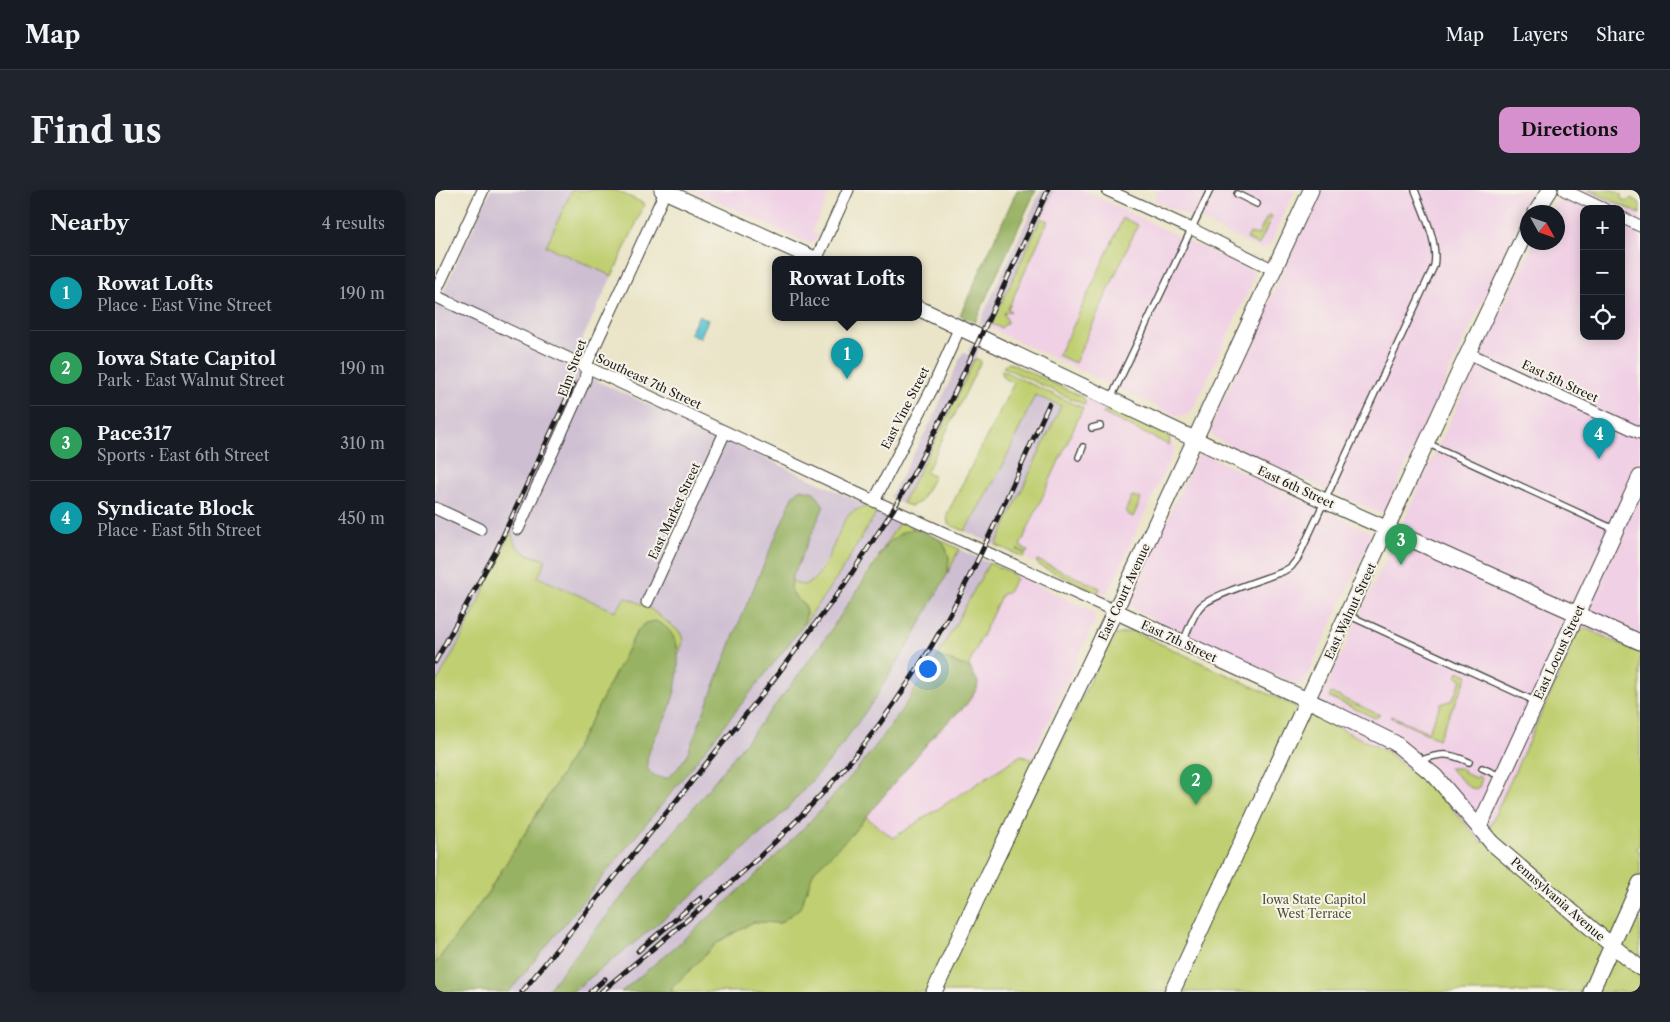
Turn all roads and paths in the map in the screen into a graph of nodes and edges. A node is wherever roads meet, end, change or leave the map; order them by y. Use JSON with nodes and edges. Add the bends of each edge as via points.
{"nodes":[{"id":1,"x":483,"y":190,"type":"edge"},
{"id":2,"x":849,"y":190,"type":"edge"},
{"id":3,"x":1107,"y":190,"type":"edge"},
{"id":4,"x":1210,"y":190,"type":"edge"},
{"id":5,"x":1311,"y":190,"type":"edge"},
{"id":6,"x":1415,"y":190,"type":"edge"},
{"id":7,"x":1549,"y":190,"type":"edge"},
{"id":8,"x":1564,"y":190,"type":"edge"},
{"id":9,"x":664,"y":191,"type":"edge"},
{"id":10,"x":1237,"y":194,"type":"dead end"},
{"id":11,"x":1257,"y":204,"type":"dead end"},
{"id":12,"x":1541,"y":205,"type":"edge"},
{"id":13,"x":1596,"y":205,"type":"edge"},
{"id":14,"x":1625,"y":219,"type":"edge"},
{"id":15,"x":1640,"y":226,"type":"edge"},
{"id":16,"x":1192,"y":229,"type":"junction"},
{"id":17,"x":1520,"y":244,"type":"edge"},
{"id":18,"x":808,"y":256,"type":"edge"},
{"id":19,"x":819,"y":256,"type":"edge"},
{"id":20,"x":1274,"y":270,"type":"junction"},
{"id":21,"x":435,"y":295,"type":"edge"},
{"id":22,"x":922,"y":310,"type":"edge"},
{"id":23,"x":957,"y":326,"type":"junction"},
{"id":24,"x":1468,"y":353,"type":"junction"},
{"id":25,"x":587,"y":367,"type":"junction"},
{"id":26,"x":1103,"y":397,"type":"junction"},
{"id":27,"x":1100,"y":426,"type":"dead end"},
{"id":28,"x":1092,"y":428,"type":"dead end"},
{"id":29,"x":725,"y":432,"type":"junction"},
{"id":30,"x":1640,"y":433,"type":"edge"},
{"id":31,"x":1195,"y":439,"type":"junction"},
{"id":32,"x":1427,"y":443,"type":"junction"},
{"id":33,"x":1083,"y":447,"type":"dead end"},
{"id":34,"x":1079,"y":457,"type":"dead end"},
{"id":35,"x":1640,"y":476,"type":"edge"},
{"id":36,"x":852,"y":491,"type":"joint"},
{"id":37,"x":1325,"y":500,"type":"junction"},
{"id":38,"x":874,"y":501,"type":"junction"},
{"id":39,"x":435,"y":508,"type":"edge"},
{"id":40,"x":480,"y":529,"type":"dead end"},
{"id":41,"x":518,"y":529,"type":"dead end"},
{"id":42,"x":1388,"y":529,"type":"junction"},
{"id":43,"x":1616,"y":530,"type":"junction"},
{"id":44,"x":647,"y":602,"type":"dead end"},
{"id":45,"x":1115,"y":611,"type":"junction"},
{"id":46,"x":1577,"y":614,"type":"junction"},
{"id":47,"x":1348,"y":615,"type":"junction"},
{"id":48,"x":1183,"y":642,"type":"junction"},
{"id":49,"x":1640,"y":642,"type":"edge"},
{"id":50,"x":1308,"y":700,"type":"junction"},
{"id":51,"x":1537,"y":702,"type":"junction"},
{"id":52,"x":1419,"y":761,"type":"junction"},
{"id":53,"x":1469,"y":762,"type":"dead end"},
{"id":54,"x":1481,"y":768,"type":"dead end"},
{"id":55,"x":1502,"y":777,"type":"junction"},
{"id":56,"x":1479,"y":827,"type":"junction"},
{"id":57,"x":1640,"y":883,"type":"edge"},
{"id":58,"x":1611,"y":946,"type":"junction"},
{"id":59,"x":1640,"y":968,"type":"edge"},
{"id":60,"x":935,"y":992,"type":"edge"},
{"id":61,"x":1172,"y":992,"type":"edge"},
{"id":62,"x":1591,"y":992,"type":"edge"}],
"edges":[{"from":1,"to":21,"type":"street"},
{"from":2,"to":19,"type":"street"},
{"from":3,"to":16,"type":"street"},
{"from":4,"to":16,"type":"lane"},
{"from":5,"to":20,"type":"street","name":"East Court Avenue"},
{"from":6,"to":37,"type":"lane","via":[[1435,246],[1434,266]]},
{"from":7,"to":12,"type":"street"},
{"from":8,"to":13,"type":"street"},
{"from":9,"to":18,"type":"street"},
{"from":9,"to":25,"type":"street","name":"Elm Street"},
{"from":10,"to":11,"type":"lane"},
{"from":14,"to":15,"type":"street"},
{"from":16,"to":20,"type":"street"},
{"from":16,"to":26,"type":"lane"},
{"from":17,"to":24,"type":"street","name":"East Walnut Street"},
{"from":20,"to":31,"type":"street","name":"East Court Avenue"},
{"from":21,"to":25,"type":"street","name":"Southeast 7th Street"},
{"from":22,"to":23,"type":"street","name":"East 6th Street"},
{"from":23,"to":26,"type":"street","name":"East 6th Street"},
{"from":23,"to":38,"type":"street","name":"East Vine Street","via":[[933,387]]},
{"from":24,"to":30,"type":"street","name":"East 5th Street"},
{"from":24,"to":32,"type":"street","name":"East Walnut Street"},
{"from":25,"to":29,"type":"street","name":"Southeast 7th Street"},
{"from":25,"to":41,"type":"street","name":"Elm Street","via":[[585,380]]},
{"from":26,"to":31,"type":"street","name":"East 6th Street"},
{"from":27,"to":28,"type":"lane"},
{"from":29,"to":36,"type":"street","name":"Southeast 7th Street"},
{"from":29,"to":44,"type":"street","name":"East Market Street"},
{"from":31,"to":37,"type":"street","name":"East 6th Street"},
{"from":31,"to":45,"type":"street","name":"East Court Avenue"},
{"from":32,"to":42,"type":"street","name":"East Walnut Street"},
{"from":32,"to":43,"type":"lane"},
{"from":33,"to":34,"type":"lane"},
{"from":35,"to":43,"type":"street","name":"East Locust Street"},
{"from":36,"to":38,"type":"street","name":"East 7th Street"},
{"from":37,"to":42,"type":"street","name":"East 6th Street"},
{"from":37,"to":48,"type":"lane","via":[[1293,565],[1204,603]]},
{"from":38,"to":45,"type":"street","name":"East 7th Street"},
{"from":39,"to":40,"type":"street"},
{"from":42,"to":46,"type":"street","name":"East 6th Street"},
{"from":42,"to":47,"type":"street","name":"East Walnut Street"},
{"from":43,"to":46,"type":"street","name":"East Locust Street"},
{"from":45,"to":48,"type":"street","name":"East 7th Street"},
{"from":45,"to":60,"type":"street","name":"East Court Avenue"},
{"from":46,"to":49,"type":"street","name":"East 6th Street"},
{"from":46,"to":51,"type":"street","name":"East Locust Street"},
{"from":47,"to":50,"type":"street","name":"East Walnut Street"},
{"from":47,"to":51,"type":"lane"},
{"from":48,"to":50,"type":"street","name":"East 7th Street"},
{"from":50,"to":52,"type":"street","name":"East 7th Street","via":[[1378,733]]},
{"from":50,"to":61,"type":"street","name":"East Walnut Street"},
{"from":51,"to":55,"type":"street","name":"East Locust Street"},
{"from":52,"to":53,"type":"lane","via":[[1444,753]]},
{"from":52,"to":56,"type":"street","name":"East 7th Street"},
{"from":54,"to":55,"type":"lane"},
{"from":55,"to":56,"type":"street","name":"East Locust Street"},
{"from":56,"to":58,"type":"street","name":"Pennsylvania Avenue","via":[[1493,843]]},
{"from":57,"to":58,"type":"street"},
{"from":58,"to":59,"type":"street","name":"Pennsylvania Avenue"},
{"from":58,"to":62,"type":"street"}]}
